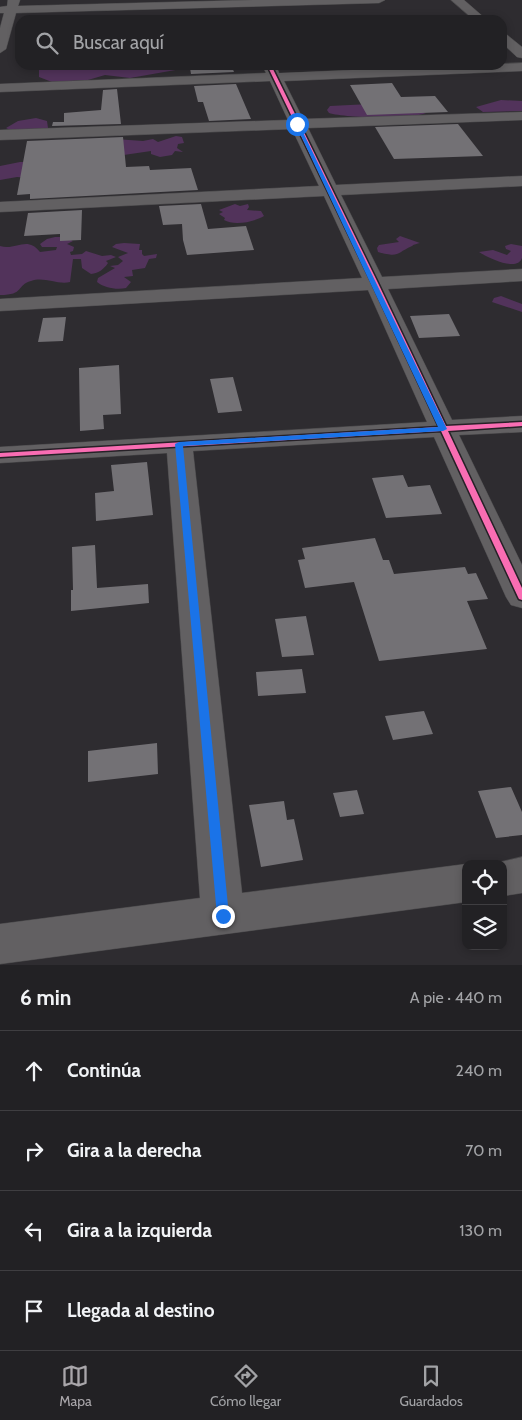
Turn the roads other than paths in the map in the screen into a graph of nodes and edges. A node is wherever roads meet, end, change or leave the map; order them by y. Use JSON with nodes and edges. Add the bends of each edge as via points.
{"nodes":[{"id":1,"x":379,"y":0,"type":"edge"},
{"id":2,"x":457,"y":0,"type":"edge"},
{"id":3,"x":241,"y":5,"type":"edge"},
{"id":4,"x":8,"y":7,"type":"edge"},
{"id":5,"x":475,"y":15,"type":"edge"},
{"id":6,"x":515,"y":31,"type":"dead end"},
{"id":7,"x":507,"y":32,"type":"edge"},
{"id":8,"x":507,"y":41,"type":"edge"},
{"id":9,"x":3,"y":48,"type":"edge"},
{"id":10,"x":522,"y":54,"type":"edge"},
{"id":11,"x":507,"y":67,"type":"edge"},
{"id":12,"x":522,"y":67,"type":"edge"},
{"id":13,"x":334,"y":70,"type":"edge"},
{"id":14,"x":272,"y":71,"type":"edge"},
{"id":15,"x":0,"y":88,"type":"edge"},
{"id":16,"x":522,"y":116,"type":"edge"},
{"id":17,"x":297,"y":124,"type":"junction"},
{"id":18,"x":0,"y":135,"type":"edge"},
{"id":19,"x":522,"y":181,"type":"edge"},
{"id":20,"x":330,"y":192,"type":"junction"},
{"id":21,"x":0,"y":208,"type":"edge"},
{"id":22,"x":522,"y":275,"type":"edge"},
{"id":23,"x":375,"y":283,"type":"junction"},
{"id":24,"x":0,"y":305,"type":"edge"},
{"id":25,"x":522,"y":424,"type":"edge"},
{"id":26,"x":443,"y":429,"type":"junction"},
{"id":27,"x":179,"y":444,"type":"junction"},
{"id":28,"x":0,"y":455,"type":"edge"},
{"id":29,"x":522,"y":597,"type":"edge"},
{"id":30,"x":522,"y":875,"type":"edge"},
{"id":31,"x":507,"y":877,"type":"edge"},
{"id":32,"x":462,"y":884,"type":"edge"},
{"id":33,"x":223,"y":916,"type":"junction"},
{"id":34,"x":0,"y":944,"type":"edge"}],
"edges":[{"from":1,"to":3,"type":"street"},
{"from":2,"to":5,"type":"street"},
{"from":3,"to":4,"type":"street"},
{"from":4,"to":9,"type":"street"},
{"from":6,"to":7,"type":"street"},
{"from":8,"to":10,"type":"street"},
{"from":11,"to":12,"type":"street"},
{"from":13,"to":14,"type":"street"},
{"from":14,"to":15,"type":"street"},
{"from":14,"to":17,"type":"street"},
{"from":16,"to":17,"type":"street"},
{"from":17,"to":18,"type":"street"},
{"from":17,"to":20,"type":"street"},
{"from":19,"to":20,"type":"street"},
{"from":20,"to":21,"type":"street"},
{"from":20,"to":23,"type":"street"},
{"from":22,"to":23,"type":"street"},
{"from":23,"to":24,"type":"street"},
{"from":23,"to":26,"type":"street"},
{"from":25,"to":26,"type":"street"},
{"from":26,"to":27,"type":"street"},
{"from":26,"to":29,"type":"street"},
{"from":27,"to":28,"type":"street"},
{"from":27,"to":33,"type":"street"},
{"from":30,"to":31,"type":"street"},
{"from":32,"to":33,"type":"street"},
{"from":33,"to":34,"type":"street"}]}
